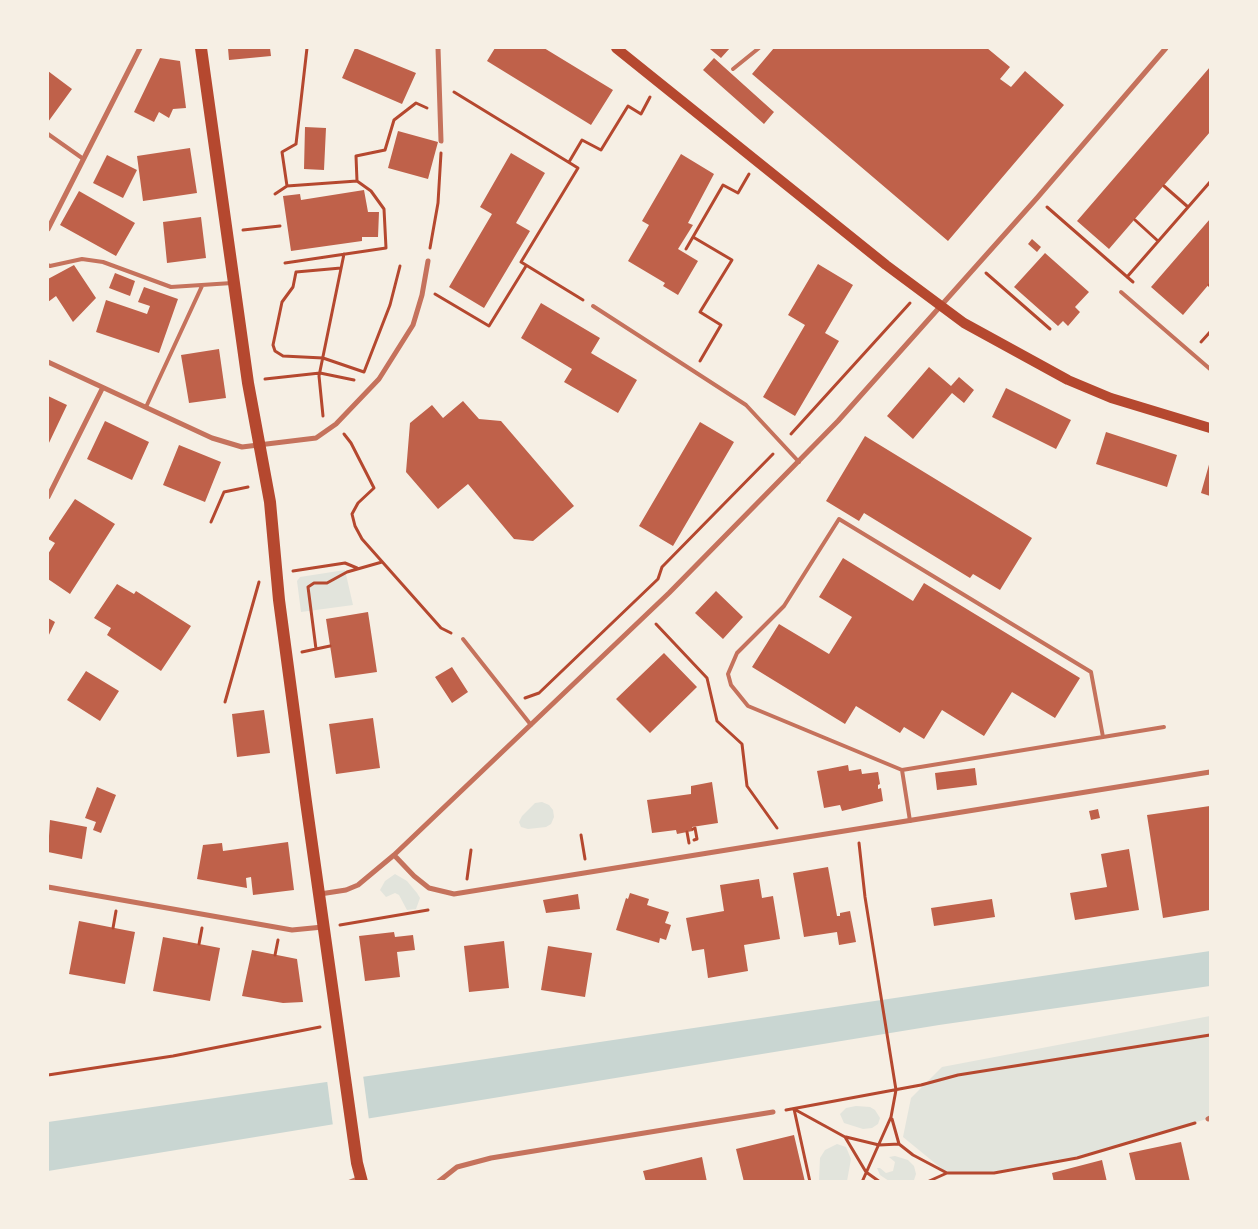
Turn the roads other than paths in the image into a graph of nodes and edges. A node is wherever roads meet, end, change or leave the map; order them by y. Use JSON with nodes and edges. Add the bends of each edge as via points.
{"nodes":[{"id":1,"x":140,"y":48,"type":"edge"},
{"id":2,"x":201,"y":48,"type":"edge"},
{"id":3,"x":438,"y":48,"type":"edge"},
{"id":4,"x":616,"y":48,"type":"edge"},
{"id":5,"x":759,"y":48,"type":"edge"},
{"id":6,"x":1166,"y":48,"type":"edge"},
{"id":7,"x":733,"y":70,"type":"dead end"},
{"id":8,"x":48,"y":134,"type":"edge"},
{"id":9,"x":441,"y":141,"type":"road end"},
{"id":10,"x":82,"y":158,"type":"junction"},
{"id":11,"x":48,"y":229,"type":"edge"},
{"id":12,"x":428,"y":261,"type":"road end"},
{"id":13,"x":48,"y":265,"type":"edge"},
{"id":14,"x":234,"y":282,"type":"junction"},
{"id":15,"x":202,"y":286,"type":"junction"},
{"id":16,"x":1121,"y":292,"type":"dead end"},
{"id":17,"x":593,"y":306,"type":"road end"},
{"id":18,"x":939,"y":307,"type":"junction"},
{"id":19,"x":48,"y":362,"type":"edge"},
{"id":20,"x":1210,"y":370,"type":"edge"},
{"id":21,"x":102,"y":389,"type":"junction"},
{"id":22,"x":146,"y":407,"type":"junction"},
{"id":23,"x":1210,"y":428,"type":"edge"},
{"id":24,"x":261,"y":445,"type":"junction"},
{"id":25,"x":799,"y":462,"type":"junction"},
{"id":26,"x":48,"y":497,"type":"edge"},
{"id":27,"x":463,"y":639,"type":"road end"},
{"id":28,"x":530,"y":725,"type":"junction"},
{"id":29,"x":1164,"y":727,"type":"dead end"},
{"id":30,"x":1103,"y":737,"type":"junction"},
{"id":31,"x":902,"y":770,"type":"junction"},
{"id":32,"x":1210,"y":772,"type":"edge"},
{"id":33,"x":910,"y":821,"type":"junction"},
{"id":34,"x":394,"y":855,"type":"junction"},
{"id":35,"x":48,"y":887,"type":"edge"},
{"id":36,"x":319,"y":895,"type":"junction"},
{"id":37,"x":324,"y":927,"type":"junction"},
{"id":38,"x":773,"y":1112,"type":"dead end"},
{"id":39,"x":358,"y":1180,"type":"edge"},
{"id":40,"x":438,"y":1182,"type":"edge"}],
"edges":[{"from":1,"to":10,"type":"street"},
{"from":2,"to":14,"type":"main road"},
{"from":3,"to":9,"type":"street"},
{"from":4,"to":18,"type":"main road"},
{"from":5,"to":7,"type":"lane"},
{"from":6,"to":18,"type":"street"},
{"from":8,"to":10,"type":"lane"},
{"from":10,"to":11,"type":"street"},
{"from":12,"to":24,"type":"street","via":[[412,325],[379,379],[325,434]]},
{"from":13,"to":15,"type":"lane","via":[[82,259],[103,262],[172,287]]},
{"from":14,"to":15,"type":"lane"},
{"from":14,"to":24,"type":"main road","via":[[248,383]]},
{"from":15,"to":22,"type":"lane"},
{"from":16,"to":20,"type":"lane"},
{"from":17,"to":25,"type":"lane","via":[[746,405]]},
{"from":18,"to":23,"type":"main road","via":[[1068,380],[1112,398]]},
{"from":18,"to":25,"type":"street"},
{"from":19,"to":21,"type":"street"},
{"from":21,"to":22,"type":"street"},
{"from":21,"to":26,"type":"street"},
{"from":22,"to":24,"type":"street","via":[[212,438],[242,447]]},
{"from":24,"to":36,"type":"main road"},
{"from":25,"to":28,"type":"street","via":[[647,615]]},
{"from":27,"to":28,"type":"lane"},
{"from":28,"to":34,"type":"street"},
{"from":29,"to":30,"type":"lane"},
{"from":30,"to":31,"type":"lane"},
{"from":30,"to":31,"type":"lane","via":[[1091,672],[839,519],[784,606],[737,653],[728,674],[731,685],[748,706]]},
{"from":31,"to":33,"type":"lane"},
{"from":32,"to":33,"type":"street"},
{"from":33,"to":34,"type":"street","via":[[454,894],[429,888]]},
{"from":34,"to":36,"type":"street","via":[[358,885]]},
{"from":35,"to":37,"type":"street","via":[[292,930]]},
{"from":36,"to":37,"type":"main road"},
{"from":37,"to":39,"type":"main road"},
{"from":38,"to":40,"type":"street","via":[[491,1158],[457,1167]]}]}
